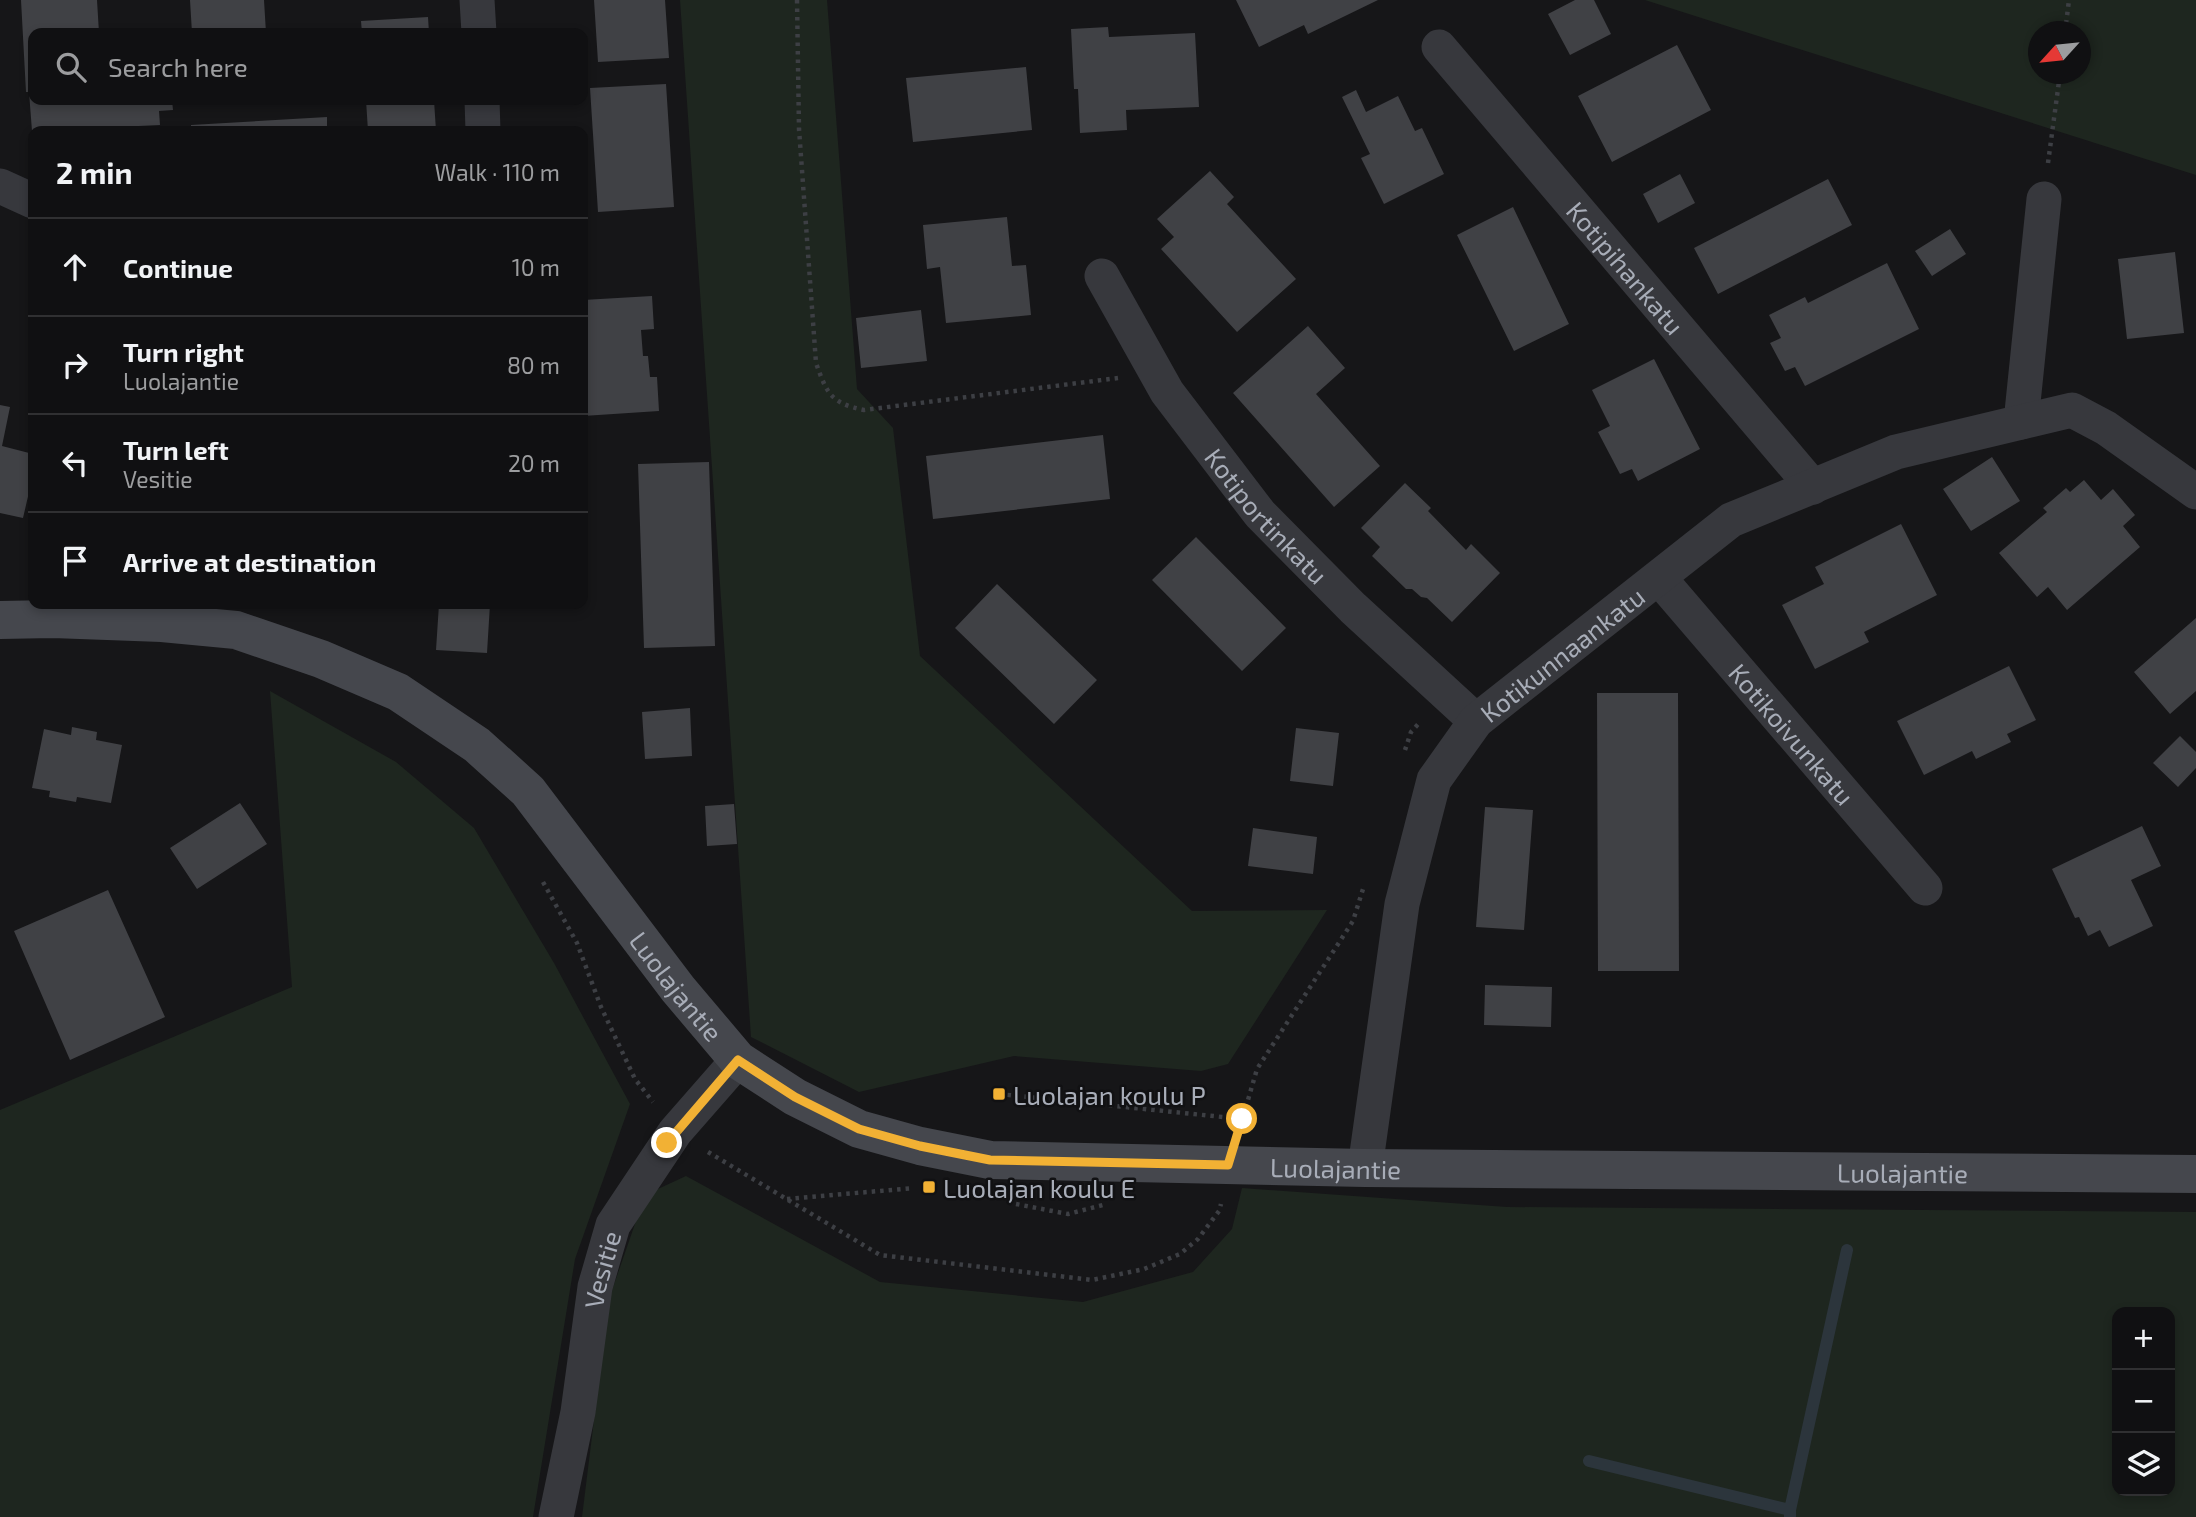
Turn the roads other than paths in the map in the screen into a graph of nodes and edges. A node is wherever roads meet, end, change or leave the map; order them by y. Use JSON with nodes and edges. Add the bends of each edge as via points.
{"nodes":[{"id":1,"x":477,"y":0,"type":"edge"},
{"id":2,"x":479,"y":28,"type":"edge"},
{"id":3,"x":1439,"y":47,"type":"dead end"},
{"id":4,"x":482,"y":105,"type":"edge"},
{"id":5,"x":483,"y":126,"type":"edge"},
{"id":6,"x":0,"y":186,"type":"edge"},
{"id":7,"x":28,"y":199,"type":"edge"},
{"id":8,"x":2044,"y":199,"type":"road end"},
{"id":9,"x":1102,"y":276,"type":"dead end"},
{"id":10,"x":2021,"y":422,"type":"junction"},
{"id":11,"x":1812,"y":486,"type":"junction"},
{"id":12,"x":2196,"y":492,"type":"edge"},
{"id":13,"x":1659,"y":578,"type":"junction"},
{"id":14,"x":0,"y":620,"type":"edge"},
{"id":15,"x":1476,"y":720,"type":"junction"},
{"id":16,"x":1925,"y":888,"type":"dead end"},
{"id":17,"x":738,"y":1060,"type":"junction"},
{"id":18,"x":1365,"y":1168,"type":"junction"},
{"id":19,"x":2196,"y":1174,"type":"edge"},
{"id":20,"x":556,"y":1517,"type":"edge"}],
"edges":[{"from":1,"to":2,"type":"street"},
{"from":3,"to":11,"type":"street","name":"Kotipihankatu"},
{"from":4,"to":5,"type":"street"},
{"from":6,"to":7,"type":"street"},
{"from":8,"to":10,"type":"street"},
{"from":9,"to":15,"type":"street","name":"Kotiportinkatu","via":[[1167,392],[1260,514],[1353,608]]},
{"from":10,"to":11,"type":"street","name":"Kotikunnaankatu","via":[[1896,452]]},
{"from":10,"to":12,"type":"street","name":"Kotikunnaankatu","via":[[2072,410],[2106,428]]},
{"from":11,"to":13,"type":"street","name":"Kotikunnaankatu","via":[[1731,520]]},
{"from":13,"to":15,"type":"street","name":"Kotikunnaankatu"},
{"from":13,"to":16,"type":"street","name":"Kotikoivunkatu"},
{"from":14,"to":17,"type":"main road","name":"Luolajantie","via":[[236,630],[398,692],[477,745],[528,791],[678,989]]},
{"from":15,"to":18,"type":"street","name":"Kotikunnaankatu","via":[[1434,780],[1402,904]]},
{"from":17,"to":18,"type":"main road","name":"Luolajantie","via":[[795,1097],[859,1129],[990,1160]]},
{"from":17,"to":20,"type":"street","name":"Vesitie","via":[[675,1132],[613,1225],[595,1287],[578,1412]]},
{"from":18,"to":19,"type":"main road","name":"Luolajantie"}]}
